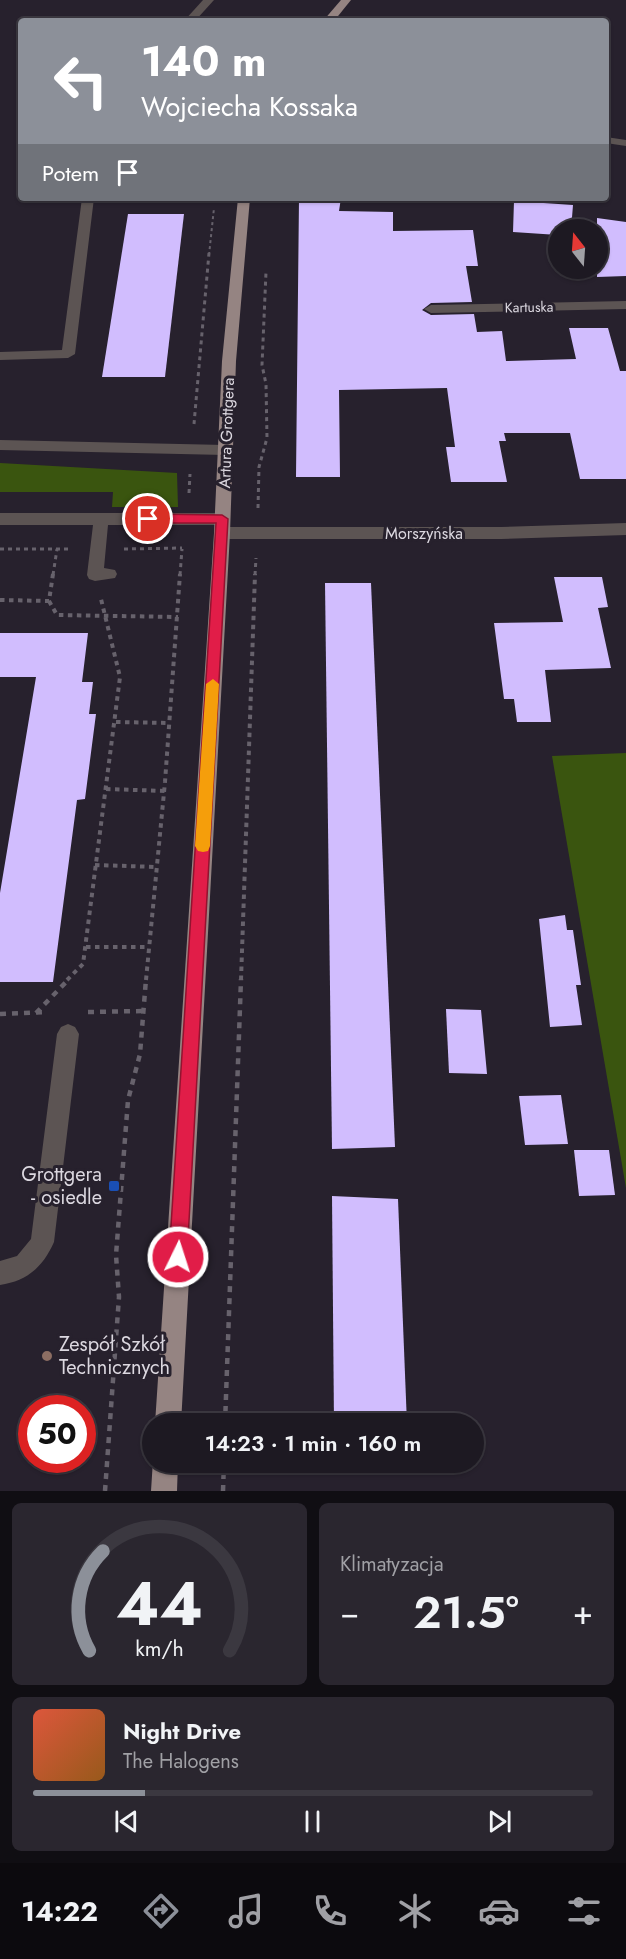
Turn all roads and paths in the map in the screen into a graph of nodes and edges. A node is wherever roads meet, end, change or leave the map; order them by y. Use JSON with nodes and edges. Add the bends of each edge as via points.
{"nodes":[{"id":1,"x":209,"y":0,"type":"edge"},
{"id":2,"x":346,"y":0,"type":"edge"},
{"id":3,"x":192,"y":18,"type":"edge"},
{"id":4,"x":331,"y":18,"type":"edge"},
{"id":5,"x":609,"y":140,"type":"edge"},
{"id":6,"x":626,"y":143,"type":"edge"},
{"id":7,"x":88,"y":201,"type":"edge"},
{"id":8,"x":244,"y":201,"type":"edge"},
{"id":9,"x":267,"y":261,"type":"dead end"},
{"id":10,"x":626,"y":305,"type":"edge"},
{"id":11,"x":431,"y":309,"type":"dead end"},
{"id":12,"x":0,"y":356,"type":"edge"},
{"id":13,"x":0,"y":445,"type":"edge"},
{"id":14,"x":225,"y":450,"type":"junction"},
{"id":15,"x":0,"y":519,"type":"edge"},
{"id":16,"x":101,"y":519,"type":"junction"},
{"id":17,"x":222,"y":526,"type":"junction"},
{"id":18,"x":626,"y":529,"type":"edge"},
{"id":19,"x":257,"y":533,"type":"junction"},
{"id":20,"x":57,"y":549,"type":"dead end"},
{"id":21,"x":182,"y":549,"type":"dead end"},
{"id":22,"x":109,"y":574,"type":"dead end"},
{"id":23,"x":100,"y":595,"type":"dead end"},
{"id":24,"x":0,"y":600,"type":"edge"},
{"id":25,"x":49,"y":601,"type":"junction"},
{"id":26,"x":107,"y":617,"type":"junction"},
{"id":27,"x":178,"y":617,"type":"junction"},
{"id":28,"x":116,"y":722,"type":"junction"},
{"id":29,"x":170,"y":723,"type":"junction"},
{"id":30,"x":106,"y":789,"type":"junction"},
{"id":31,"x":165,"y":791,"type":"junction"},
{"id":32,"x":95,"y":865,"type":"junction"},
{"id":33,"x":157,"y":867,"type":"junction"},
{"id":34,"x":86,"y":947,"type":"junction"},
{"id":35,"x":148,"y":947,"type":"junction"},
{"id":36,"x":36,"y":1013,"type":"dead end"},
{"id":37,"x":68,"y":1034,"type":"dead end"},
{"id":38,"x":0,"y":1273,"type":"edge"},
{"id":39,"x":169,"y":1413,"type":"edge"},
{"id":40,"x":225,"y":1413,"type":"edge"},
{"id":41,"x":165,"y":1473,"type":"edge"},
{"id":42,"x":224,"y":1473,"type":"edge"},
{"id":43,"x":105,"y":1491,"type":"edge"},
{"id":44,"x":164,"y":1491,"type":"edge"},
{"id":45,"x":223,"y":1491,"type":"edge"}],
"edges":[{"from":1,"to":3,"type":"street"},
{"from":2,"to":4,"type":"main road"},
{"from":5,"to":6,"type":"street"},
{"from":7,"to":12,"type":"street","via":[[68,354]]},
{"from":8,"to":14,"type":"main road","name":"Artura Grottgera"},
{"from":9,"to":19,"type":"path","via":[[262,365],[267,438],[259,467]]},
{"from":10,"to":11,"type":"street","name":"Kartuska"},
{"from":13,"to":14,"type":"street"},
{"from":14,"to":17,"type":"main road","name":"Artura Grottgera"},
{"from":15,"to":16,"type":"street","name":"Morszyńska"},
{"from":16,"to":17,"type":"street","name":"Morszyńska"},
{"from":16,"to":22,"type":"street","via":[[95,575]]},
{"from":17,"to":19,"type":"street","name":"Morszyńska"},
{"from":17,"to":39,"type":"main road","name":"Artura Grottgera"},
{"from":18,"to":19,"type":"street","name":"Morszyńska"},
{"from":19,"to":40,"type":"path"},
{"from":20,"to":25,"type":"path"},
{"from":21,"to":27,"type":"path"},
{"from":23,"to":26,"type":"path"},
{"from":24,"to":25,"type":"path"},
{"from":25,"to":26,"type":"path","via":[[57,615]]},
{"from":26,"to":27,"type":"path"},
{"from":26,"to":28,"type":"path","via":[[120,677]]},
{"from":27,"to":29,"type":"path"},
{"from":28,"to":29,"type":"path"},
{"from":28,"to":30,"type":"path"},
{"from":29,"to":31,"type":"path"},
{"from":30,"to":31,"type":"path"},
{"from":30,"to":32,"type":"path"},
{"from":31,"to":33,"type":"path"},
{"from":32,"to":33,"type":"path"},
{"from":32,"to":34,"type":"path"},
{"from":33,"to":35,"type":"path"},
{"from":34,"to":35,"type":"path"},
{"from":34,"to":36,"type":"path","via":[[83,964]]},
{"from":35,"to":43,"type":"path","via":[[140,1054],[128,1100]]},
{"from":37,"to":38,"type":"street","via":[[42,1242],[33,1259],[20,1268]]},
{"from":41,"to":44,"type":"main road"},
{"from":42,"to":45,"type":"path"}]}
